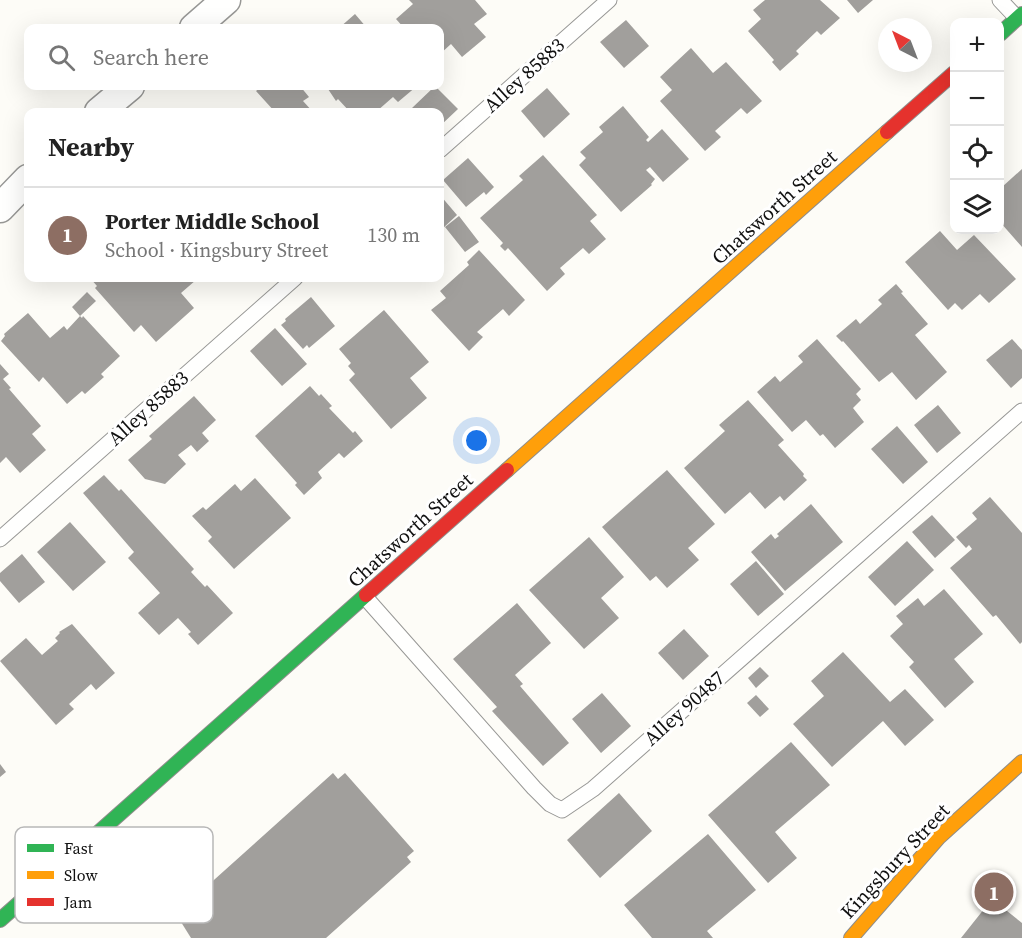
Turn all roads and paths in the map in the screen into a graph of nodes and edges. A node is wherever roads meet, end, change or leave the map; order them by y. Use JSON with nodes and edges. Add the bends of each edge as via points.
{"nodes":[{"id":1,"x":226,"y":0,"type":"edge"},
{"id":2,"x":609,"y":0,"type":"edge"},
{"id":3,"x":1000,"y":0,"type":"edge"},
{"id":4,"x":1019,"y":16,"type":"edge"},
{"id":5,"x":199,"y":24,"type":"edge"},
{"id":6,"x":1004,"y":30,"type":"edge"},
{"id":7,"x":950,"y":78,"type":"edge"},
{"id":8,"x":125,"y":90,"type":"edge"},
{"id":9,"x":104,"y":108,"type":"edge"},
{"id":10,"x":444,"y":146,"type":"edge"},
{"id":11,"x":24,"y":183,"type":"edge"},
{"id":12,"x":0,"y":208,"type":"edge"},
{"id":13,"x":290,"y":282,"type":"edge"},
{"id":14,"x":1022,"y":411,"type":"edge"},
{"id":15,"x":0,"y":539,"type":"edge"},
{"id":16,"x":365,"y":597,"type":"junction"},
{"id":17,"x":1022,"y":763,"type":"edge"},
{"id":18,"x":105,"y":827,"type":"edge"},
{"id":19,"x":15,"y":907,"type":"edge"},
{"id":20,"x":0,"y":920,"type":"edge"},
{"id":21,"x":850,"y":938,"type":"edge"}],
"edges":[{"from":1,"to":5,"type":"street"},
{"from":2,"to":10,"type":"lane","name":"Alley 85883"},
{"from":3,"to":4,"type":"lane"},
{"from":4,"to":6,"type":"main road"},
{"from":7,"to":16,"type":"main road","name":"Chatsworth Street"},
{"from":8,"to":9,"type":"street"},
{"from":11,"to":12,"type":"street"},
{"from":13,"to":15,"type":"lane","name":"Alley 85883"},
{"from":14,"to":16,"type":"lane","name":"Alley 90487","via":[[593,789],[562,810],[542,796]]},
{"from":16,"to":18,"type":"main road","name":"Chatsworth Street"},
{"from":17,"to":21,"type":"main road","name":"Kingsbury Street","via":[[939,837]]},
{"from":19,"to":20,"type":"main road","name":"Chatsworth Street"}]}
